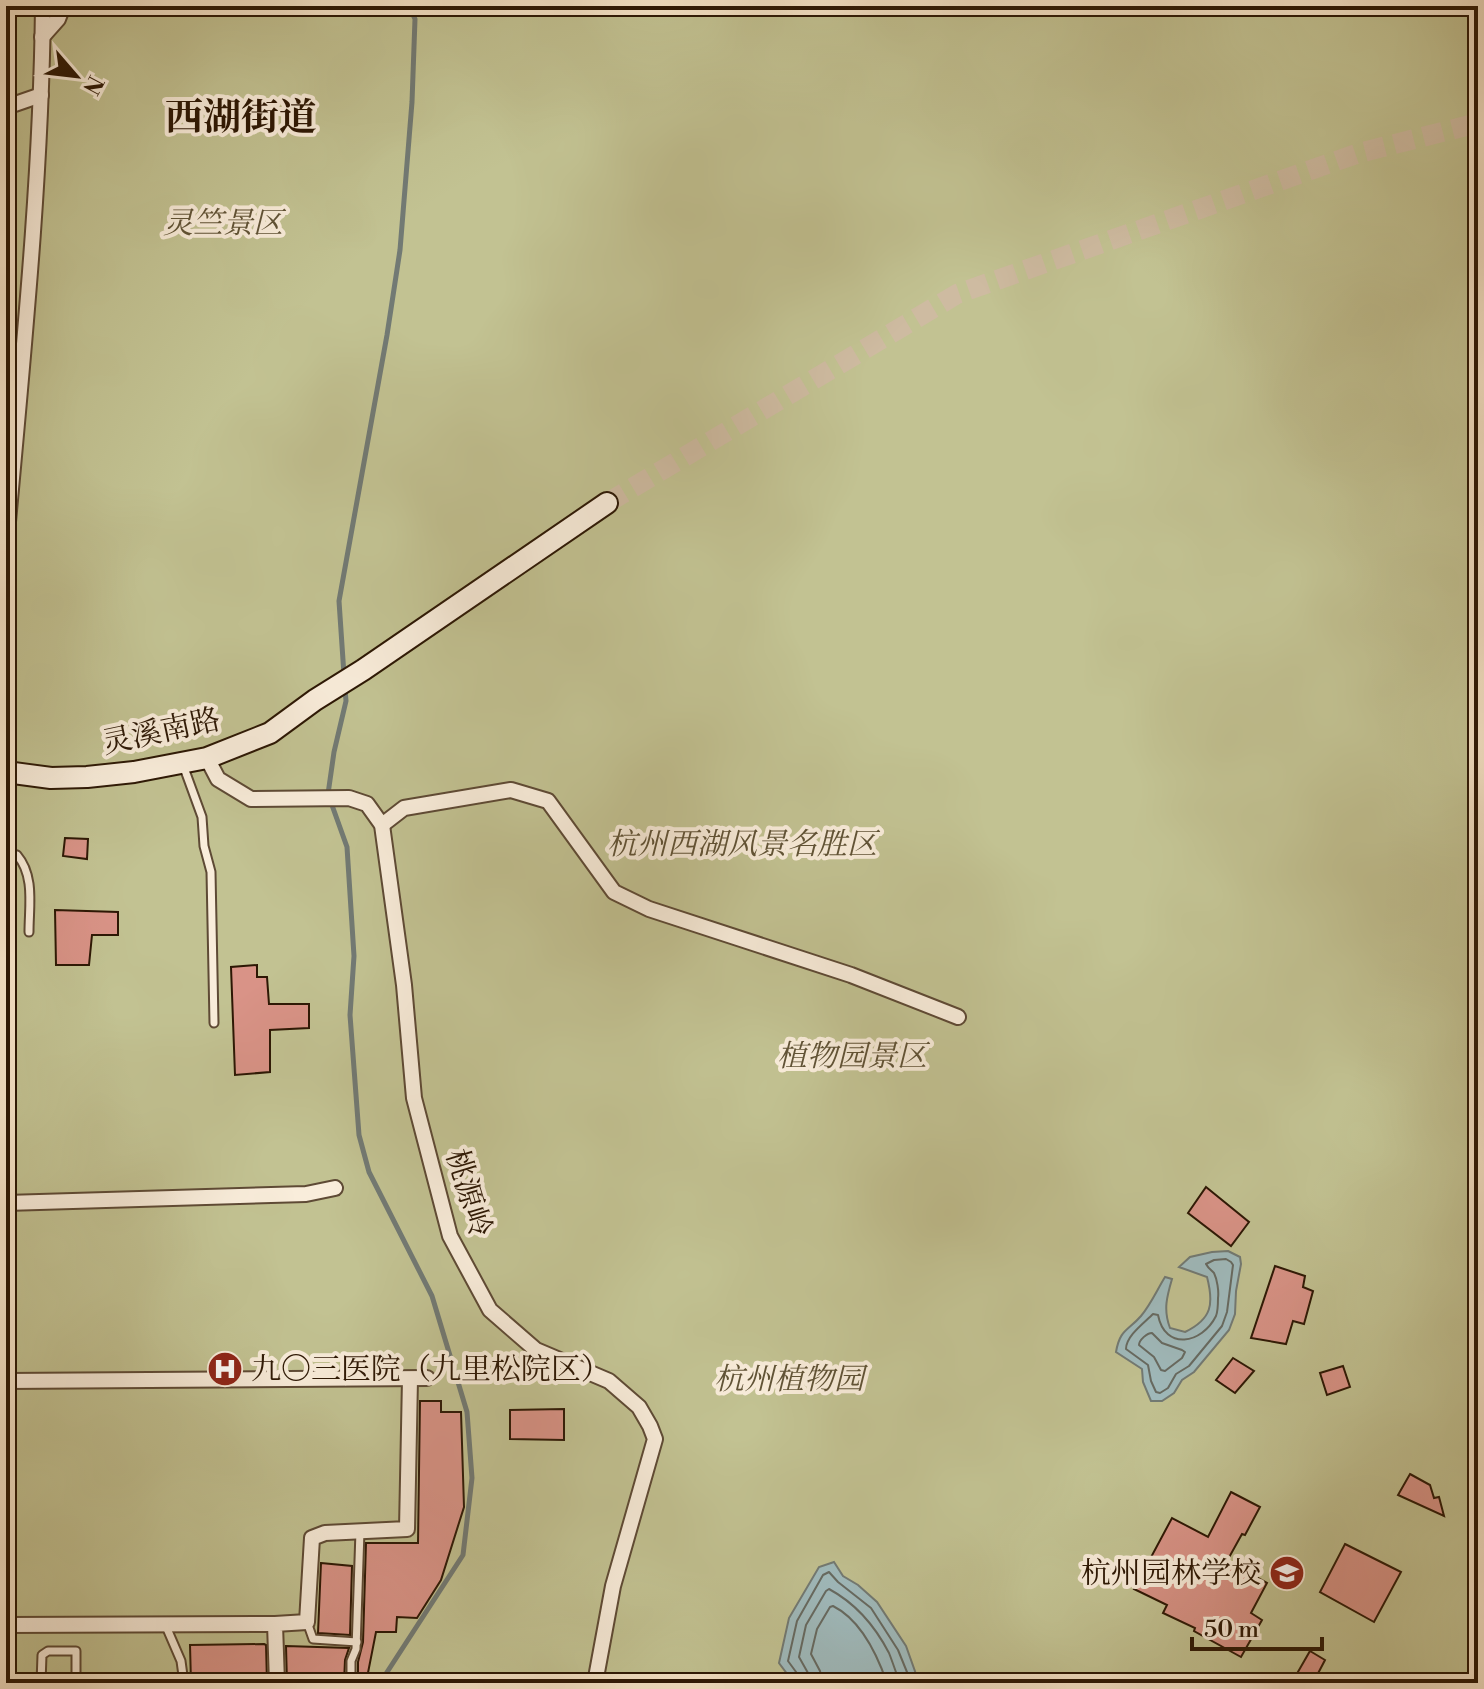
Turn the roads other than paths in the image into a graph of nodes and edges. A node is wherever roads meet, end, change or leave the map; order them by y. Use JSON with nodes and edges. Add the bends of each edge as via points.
{"nodes":[{"id":1,"x":43,"y":6,"type":"edge"},
{"id":2,"x":63,"y":6,"type":"edge"},
{"id":3,"x":42,"y":37,"type":"junction"},
{"id":4,"x":41,"y":95,"type":"junction"},
{"id":5,"x":6,"y":103,"type":"edge"},
{"id":6,"x":607,"y":503,"type":"tunnel mouth"},
{"id":7,"x":6,"y":544,"type":"edge"},
{"id":8,"x":207,"y":758,"type":"junction"},
{"id":9,"x":182,"y":763,"type":"junction"},
{"id":10,"x":6,"y":772,"type":"edge"},
{"id":11,"x":382,"y":825,"type":"junction"},
{"id":12,"x":6,"y":853,"type":"edge"},
{"id":13,"x":29,"y":932,"type":"dead end"},
{"id":14,"x":958,"y":1017,"type":"dead end"},
{"id":15,"x":214,"y":1023,"type":"dead end"},
{"id":16,"x":335,"y":1188,"type":"dead end"},
{"id":17,"x":6,"y":1203,"type":"edge"},
{"id":18,"x":427,"y":1378,"type":"dead end"},
{"id":19,"x":410,"y":1379,"type":"junction"},
{"id":20,"x":6,"y":1381,"type":"edge"},
{"id":21,"x":360,"y":1531,"type":"junction"},
{"id":22,"x":307,"y":1622,"type":"junction"},
{"id":23,"x":165,"y":1624,"type":"junction"},
{"id":24,"x":275,"y":1624,"type":"junction"},
{"id":25,"x":6,"y":1625,"type":"edge"},
{"id":26,"x":357,"y":1642,"type":"junction"},
{"id":27,"x":41,"y":1683,"type":"edge"},
{"id":28,"x":76,"y":1683,"type":"edge"},
{"id":29,"x":184,"y":1683,"type":"edge"},
{"id":30,"x":277,"y":1683,"type":"edge"},
{"id":31,"x":351,"y":1683,"type":"edge"},
{"id":32,"x":595,"y":1683,"type":"edge"}],
"edges":[{"from":1,"to":3,"type":"street"},
{"from":2,"to":3,"type":"street"},
{"from":3,"to":4,"type":"street"},
{"from":4,"to":5,"type":"street"},
{"from":4,"to":7,"type":"street"},
{"from":6,"to":8,"type":"main road","name":"灵溪南路","via":[[270,733]]},
{"from":8,"to":9,"type":"main road","name":"灵溪南路"},
{"from":8,"to":11,"type":"street","via":[[218,779],[251,799],[349,798],[367,804]]},
{"from":9,"to":10,"type":"main road","name":"灵溪南路","via":[[87,777]]},
{"from":9,"to":15,"type":"lane","via":[[202,817],[211,872]]},
{"from":11,"to":14,"type":"street","via":[[404,808],[511,790],[548,801],[614,892],[649,909],[851,975]]},
{"from":11,"to":32,"type":"street","name":"桃源岭","via":[[414,1098],[450,1236],[490,1310],[536,1350],[609,1381],[639,1407],[655,1439],[613,1586]]},
{"from":12,"to":13,"type":"lane","via":[[17,855],[30,880]]},
{"from":16,"to":17,"type":"street","via":[[306,1194]]},
{"from":18,"to":19,"type":"street"},
{"from":19,"to":20,"type":"street"},
{"from":19,"to":21,"type":"street","via":[[407,1529]]},
{"from":21,"to":22,"type":"street","via":[[312,1538]]},
{"from":21,"to":26,"type":"lane"},
{"from":22,"to":24,"type":"street"},
{"from":22,"to":26,"type":"lane","via":[[313,1639]]},
{"from":23,"to":24,"type":"street"},
{"from":23,"to":25,"type":"street"},
{"from":23,"to":29,"type":"lane"},
{"from":24,"to":30,"type":"street"},
{"from":26,"to":31,"type":"lane"},
{"from":27,"to":28,"type":"lane","via":[[42,1655],[48,1651],[76,1651]]}]}
